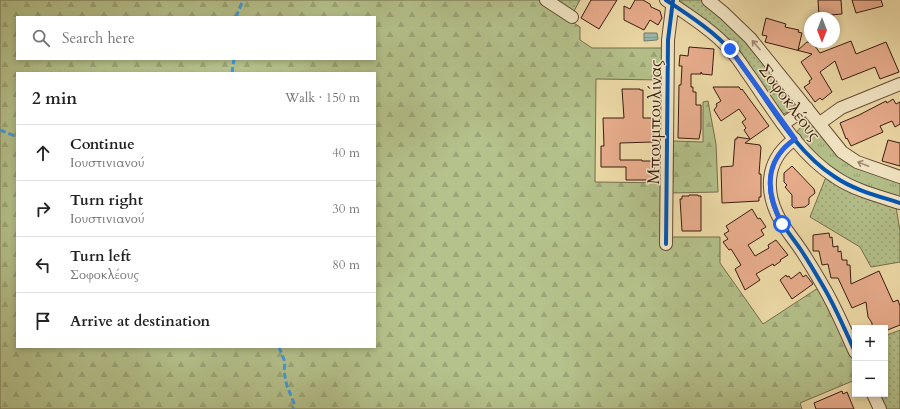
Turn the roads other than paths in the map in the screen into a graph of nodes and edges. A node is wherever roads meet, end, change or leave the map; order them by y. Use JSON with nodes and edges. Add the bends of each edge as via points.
{"nodes":[{"id":1,"x":546,"y":0,"type":"edge"},
{"id":2,"x":708,"y":0,"type":"edge"},
{"id":3,"x":671,"y":1,"type":"edge"},
{"id":4,"x":572,"y":17,"type":"dead end"},
{"id":5,"x":900,"y":84,"type":"edge"},
{"id":6,"x":807,"y":108,"type":"junction"},
{"id":7,"x":820,"y":123,"type":"junction"},
{"id":8,"x":783,"y":124,"type":"junction"},
{"id":9,"x":795,"y":139,"type":"junction"},
{"id":10,"x":900,"y":177,"type":"edge"},
{"id":11,"x":900,"y":203,"type":"edge"},
{"id":12,"x":666,"y":244,"type":"dead end"},
{"id":13,"x":852,"y":345,"type":"edge"},
{"id":14,"x":874,"y":397,"type":"edge"},
{"id":15,"x":880,"y":409,"type":"edge"}],
"edges":[{"from":1,"to":4,"type":"street"},
{"from":6,"to":2,"type":"street","name":"Σοφοκλέους","one_way":true,"via":[[750,38]]},
{"from":3,"to":8,"type":"street","name":"Σοφοκλέους","via":[[730,49]]},
{"from":3,"to":12,"type":"street","name":"Μπουμπουλίνας","via":[[668,40]]},
{"from":5,"to":7,"type":"street","via":[[841,108]]},
{"from":6,"to":7,"type":"street","name":"Σοφοκλέους"},
{"from":6,"to":8,"type":"street"},
{"from":10,"to":7,"type":"street","name":"Σοφοκλέους","one_way":true,"via":[[857,162],[836,145]]},
{"from":8,"to":9,"type":"street","name":"Σοφοκλέους"},
{"from":9,"to":11,"type":"street","name":"Σοφοκλέους","via":[[835,178],[868,193]]},
{"from":9,"to":13,"type":"street","via":[[783,148],[772,165],[770,190],[774,206],[782,224],[802,251],[838,312]]},
{"from":14,"to":15,"type":"street"}]}
